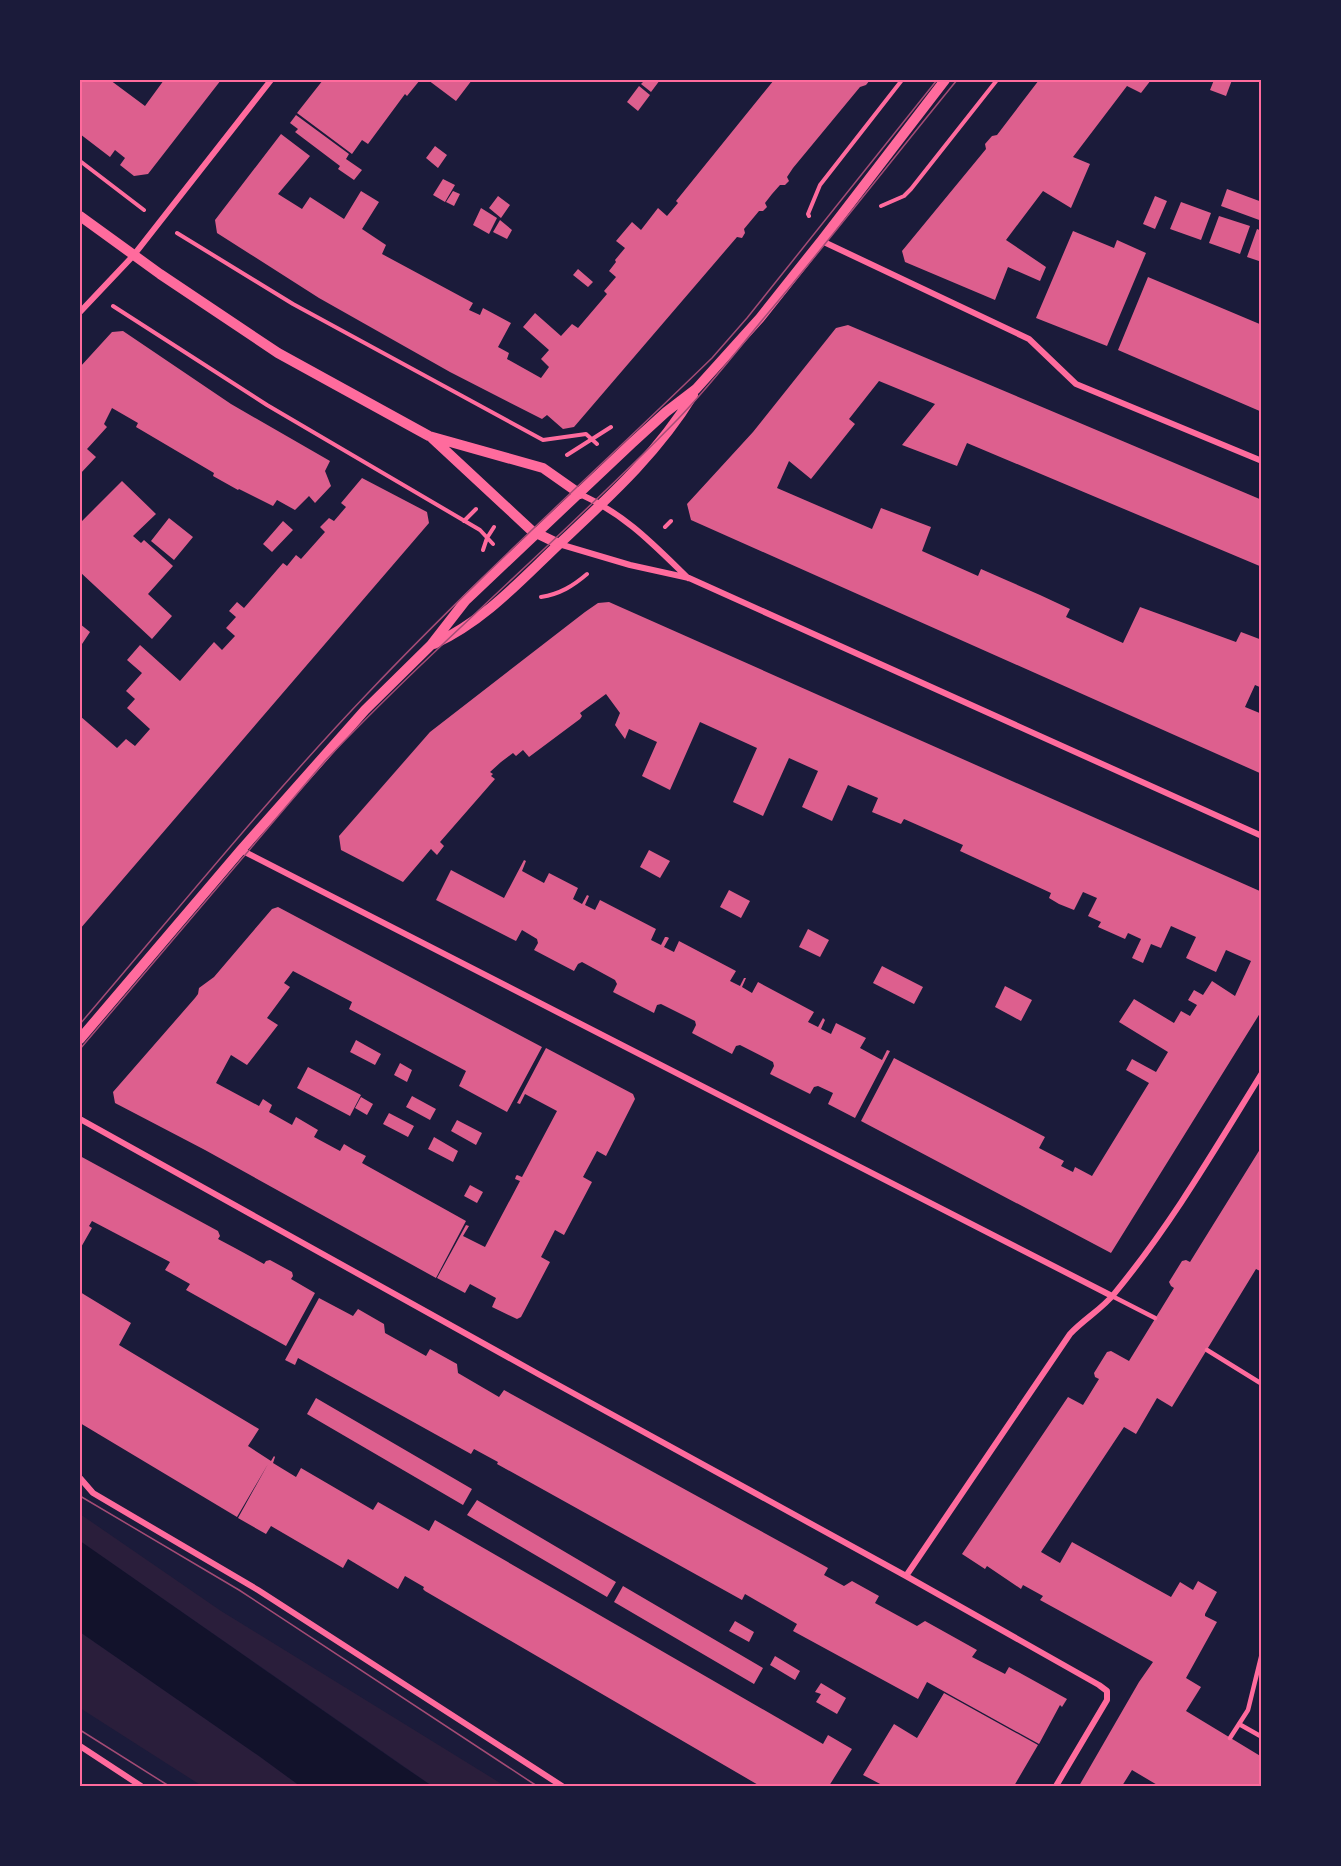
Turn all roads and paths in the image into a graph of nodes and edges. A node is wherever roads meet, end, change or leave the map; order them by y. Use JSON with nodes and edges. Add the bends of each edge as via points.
{"nodes":[{"id":1,"x":271,"y":80,"type":"edge"},
{"id":2,"x":902,"y":80,"type":"edge"},
{"id":3,"x":945,"y":80,"type":"edge"},
{"id":4,"x":997,"y":80,"type":"edge"},
{"id":5,"x":80,"y":161,"type":"edge"},
{"id":6,"x":873,"y":208,"type":"dead end"},
{"id":7,"x":80,"y":216,"type":"edge"},
{"id":8,"x":159,"y":222,"type":"junction"},
{"id":9,"x":822,"y":240,"type":"junction"},
{"id":10,"x":133,"y":256,"type":"junction"},
{"id":11,"x":95,"y":295,"type":"junction"},
{"id":12,"x":80,"y":312,"type":"edge"},
{"id":13,"x":696,"y":389,"type":"junction"},
{"id":14,"x":586,"y":434,"type":"dead end"},
{"id":15,"x":429,"y":436,"type":"junction"},
{"id":16,"x":1262,"y":461,"type":"edge"},
{"id":17,"x":580,"y":494,"type":"junction"},
{"id":18,"x":602,"y":504,"type":"junction"},
{"id":19,"x":535,"y":534,"type":"junction"},
{"id":20,"x":487,"y":538,"type":"dead end"},
{"id":21,"x":559,"y":544,"type":"junction"},
{"id":22,"x":689,"y":578,"type":"junction"},
{"id":23,"x":431,"y":645,"type":"junction"},
{"id":24,"x":1262,"y":836,"type":"edge"},
{"id":25,"x":241,"y":850,"type":"junction"},
{"id":26,"x":80,"y":1039,"type":"edge"},
{"id":27,"x":1262,"y":1073,"type":"edge"},
{"id":28,"x":80,"y":1119,"type":"edge"},
{"id":29,"x":1112,"y":1296,"type":"junction"},
{"id":30,"x":1155,"y":1318,"type":"dead end"},
{"id":31,"x":1207,"y":1350,"type":"dead end"},
{"id":32,"x":1262,"y":1384,"type":"edge"},
{"id":33,"x":80,"y":1478,"type":"edge"},
{"id":34,"x":906,"y":1576,"type":"junction"},
{"id":35,"x":1262,"y":1653,"type":"edge"},
{"id":36,"x":1239,"y":1724,"type":"junction"},
{"id":37,"x":1262,"y":1737,"type":"edge"},
{"id":38,"x":1230,"y":1738,"type":"dead end"},
{"id":39,"x":80,"y":1746,"type":"edge"},
{"id":40,"x":141,"y":1786,"type":"edge"},
{"id":41,"x":562,"y":1786,"type":"edge"},
{"id":42,"x":1056,"y":1786,"type":"edge"}],
"edges":[{"from":1,"to":8,"type":"street"},
{"from":2,"to":9,"type":"path","via":[[820,185],[808,214],[814,234]]},
{"from":3,"to":9,"type":"street"},
{"from":4,"to":6,"type":"path","via":[[904,196]]},
{"from":5,"to":8,"type":"path"},
{"from":7,"to":10,"type":"street"},
{"from":8,"to":10,"type":"street"},
{"from":8,"to":14,"type":"path","via":[[293,304],[543,440]]},
{"from":9,"to":13,"type":"street","via":[[760,318]]},
{"from":9,"to":16,"type":"street","via":[[1029,339],[1076,384]]},
{"from":10,"to":11,"type":"street"},
{"from":10,"to":15,"type":"street","via":[[278,353]]},
{"from":11,"to":12,"type":"street"},
{"from":11,"to":20,"type":"path","via":[[267,405],[480,530]]},
{"from":13,"to":17,"type":"street","via":[[632,442]]},
{"from":13,"to":18,"type":"street","via":[[649,456]]},
{"from":15,"to":17,"type":"street","via":[[543,468]]},
{"from":15,"to":19,"type":"street"},
{"from":17,"to":18,"type":"street"},
{"from":17,"to":19,"type":"street"},
{"from":18,"to":21,"type":"street"},
{"from":18,"to":22,"type":"street","via":[[652,542]]},
{"from":19,"to":21,"type":"street"},
{"from":19,"to":23,"type":"street","via":[[466,600]]},
{"from":21,"to":22,"type":"street"},
{"from":21,"to":23,"type":"street","via":[[486,613],[453,636]]},
{"from":22,"to":24,"type":"street"},
{"from":23,"to":25,"type":"street","via":[[365,710]]},
{"from":25,"to":26,"type":"street"},
{"from":25,"to":29,"type":"street"},
{"from":27,"to":29,"type":"street","via":[[1186,1197]]},
{"from":28,"to":34,"type":"street"},
{"from":29,"to":30,"type":"lane"},
{"from":29,"to":34,"type":"street","via":[[1070,1334]]},
{"from":31,"to":32,"type":"lane"},
{"from":33,"to":41,"type":"street","via":[[93,1493],[258,1590]]},
{"from":34,"to":42,"type":"street","via":[[1107,1691],[1107,1700]]},
{"from":35,"to":36,"type":"lane","via":[[1248,1710]]},
{"from":36,"to":37,"type":"lane"},
{"from":36,"to":38,"type":"lane"},
{"from":39,"to":40,"type":"street"}]}
